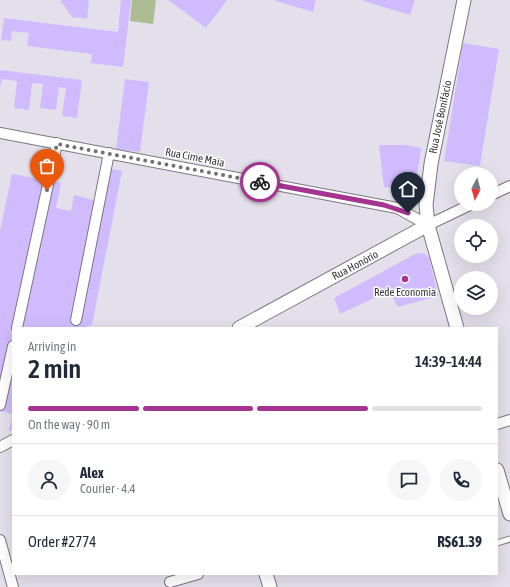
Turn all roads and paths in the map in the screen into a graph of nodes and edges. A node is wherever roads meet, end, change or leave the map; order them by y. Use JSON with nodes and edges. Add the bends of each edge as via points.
{"nodes":[{"id":1,"x":464,"y":0,"type":"edge"},
{"id":2,"x":0,"y":133,"type":"edge"},
{"id":3,"x":57,"y":144,"type":"junction"},
{"id":4,"x":110,"y":153,"type":"junction"},
{"id":5,"x":510,"y":186,"type":"edge"},
{"id":6,"x":498,"y":192,"type":"edge"},
{"id":7,"x":457,"y":211,"type":"edge"},
{"id":8,"x":428,"y":225,"type":"junction"},
{"id":9,"x":76,"y":320,"type":"dead end"},
{"id":10,"x":17,"y":327,"type":"edge"},
{"id":11,"x":241,"y":327,"type":"edge"},
{"id":12,"x":457,"y":327,"type":"edge"},
{"id":13,"x":12,"y":351,"type":"edge"},
{"id":14,"x":0,"y":405,"type":"edge"},
{"id":15,"x":510,"y":420,"type":"edge"},
{"id":16,"x":498,"y":424,"type":"edge"},
{"id":17,"x":12,"y":441,"type":"edge"},
{"id":18,"x":0,"y":447,"type":"edge"},
{"id":19,"x":498,"y":473,"type":"edge"},
{"id":20,"x":510,"y":514,"type":"edge"},
{"id":21,"x":510,"y":539,"type":"edge"},
{"id":22,"x":0,"y":540,"type":"edge"},
{"id":23,"x":498,"y":544,"type":"edge"},
{"id":24,"x":194,"y":575,"type":"edge"},
{"id":25,"x":266,"y":575,"type":"edge"},
{"id":26,"x":170,"y":582,"type":"dead end"},
{"id":27,"x":13,"y":587,"type":"edge"},
{"id":28,"x":270,"y":587,"type":"edge"}],
"edges":[{"from":1,"to":8,"type":"street","name":"Rua José Bonifácio","via":[[431,164],[426,205]]},
{"from":2,"to":3,"type":"street","name":"Rua Cirne Maia"},
{"from":3,"to":4,"type":"street","name":"Rua Cirne Maia"},
{"from":3,"to":10,"type":"street"},
{"from":4,"to":8,"type":"street","name":"Rua Cirne Maia","via":[[397,208]]},
{"from":4,"to":9,"type":"street"},
{"from":5,"to":6,"type":"street"},
{"from":7,"to":8,"type":"street","name":"Rua Honório"},
{"from":8,"to":11,"type":"street","name":"Rua Honório"},
{"from":8,"to":12,"type":"street","name":"Rua José Bonifácio"},
{"from":13,"to":14,"type":"street"},
{"from":15,"to":16,"type":"street"},
{"from":17,"to":18,"type":"street"},
{"from":19,"to":20,"type":"street"},
{"from":21,"to":23,"type":"lane"},
{"from":22,"to":27,"type":"street"},
{"from":24,"to":26,"type":"street"},
{"from":25,"to":28,"type":"street"}]}
